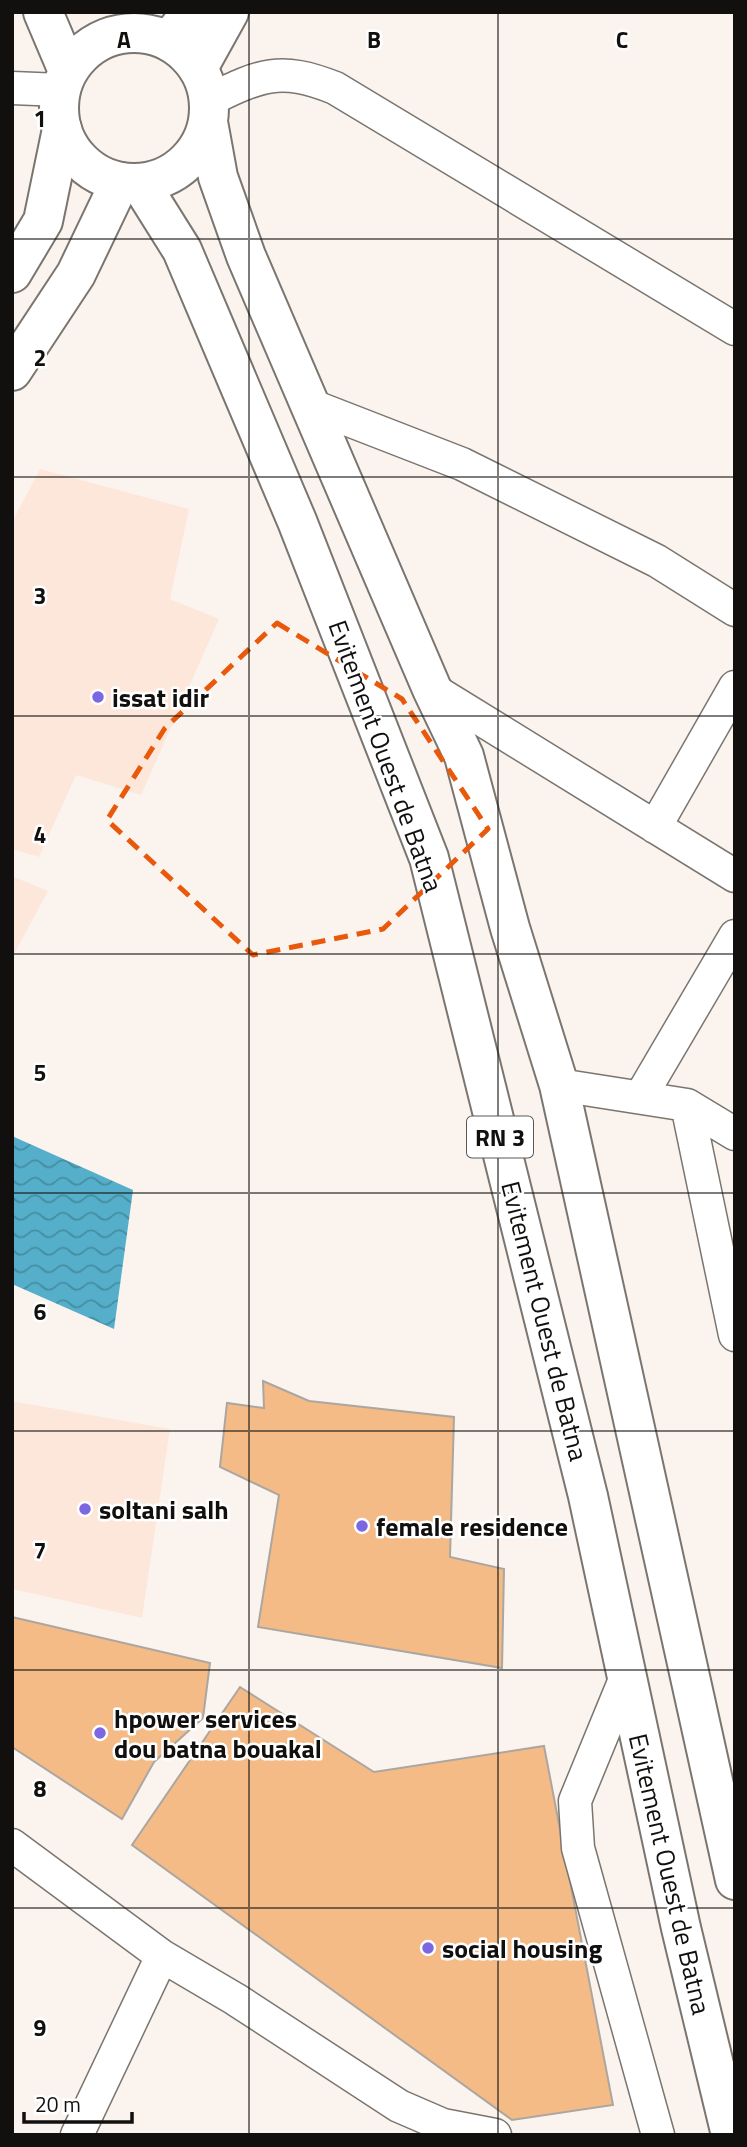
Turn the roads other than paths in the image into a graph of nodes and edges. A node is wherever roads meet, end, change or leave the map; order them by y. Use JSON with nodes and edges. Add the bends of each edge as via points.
{"nodes":[{"id":1,"x":43,"y":12,"type":"edge"},
{"id":2,"x":229,"y":12,"type":"edge"},
{"id":3,"x":159,"y":25,"type":"edge"},
{"id":4,"x":64,"y":81,"type":"junction"},
{"id":5,"x":12,"y":88,"type":"edge"},
{"id":6,"x":205,"y":96,"type":"junction"},
{"id":7,"x":62,"y":129,"type":"junction"},
{"id":8,"x":130,"y":182,"type":"junction"},
{"id":9,"x":12,"y":273,"type":"edge"},
{"id":10,"x":735,"y":329,"type":"edge"},
{"id":11,"x":12,"y":371,"type":"edge"},
{"id":12,"x":310,"y":405,"type":"junction"},
{"id":13,"x":735,"y":610,"type":"edge"},
{"id":14,"x":735,"y":687,"type":"edge"},
{"id":15,"x":432,"y":689,"type":"junction"},
{"id":16,"x":655,"y":827,"type":"junction"},
{"id":17,"x":735,"y":877,"type":"edge"},
{"id":18,"x":735,"y":936,"type":"edge"},
{"id":19,"x":559,"y":1085,"type":"junction"},
{"id":20,"x":641,"y":1096,"type":"junction"},
{"id":21,"x":687,"y":1105,"type":"junction"},
{"id":22,"x":735,"y":1134,"type":"edge"},
{"id":23,"x":735,"y":1335,"type":"edge"},
{"id":24,"x":626,"y":1677,"type":"junction"},
{"id":25,"x":12,"y":1845,"type":"edge"},
{"id":26,"x":735,"y":1880,"type":"edge"},
{"id":27,"x":162,"y":1956,"type":"junction"},
{"id":28,"x":77,"y":2135,"type":"edge"},
{"id":29,"x":495,"y":2135,"type":"edge"},
{"id":30,"x":658,"y":2135,"type":"edge"},
{"id":31,"x":732,"y":2135,"type":"edge"}],
"edges":[{"from":1,"to":4,"type":"main road"},
{"from":2,"to":6,"type":"main road"},
{"from":3,"to":4,"type":"main road","via":[[102,40],[83,53]]},
{"from":3,"to":6,"type":"main road","via":[[185,52]]},
{"from":4,"to":5,"type":"street"},
{"from":4,"to":7,"type":"main road","via":[[59,110]]},
{"from":6,"to":8,"type":"main road","via":[[200,143],[190,158],[158,178]]},
{"from":6,"to":10,"type":"street","via":[[276,74],[309,78],[335,88]]},
{"from":6,"to":12,"type":"main road","number":"RN 3","via":[[218,177],[246,256]]},
{"from":7,"to":8,"type":"main road","via":[[83,163],[100,175]]},
{"from":7,"to":9,"type":"main road","via":[[43,221]]},
{"from":8,"to":11,"type":"main road"},
{"from":8,"to":24,"type":"main road","name":"Evitement Ouest de Batna","number":"RN 3","via":[[187,263],[297,521],[429,858],[585,1483]]},
{"from":12,"to":13,"type":"street","via":[[461,464],[657,561]]},
{"from":12,"to":15,"type":"main road","number":"RN 3"},
{"from":14,"to":16,"type":"street"},
{"from":15,"to":16,"type":"street"},
{"from":15,"to":19,"type":"main road","number":"RN 3","via":[[464,756],[510,928]]},
{"from":16,"to":17,"type":"street"},
{"from":18,"to":20,"type":"street"},
{"from":19,"to":20,"type":"street"},
{"from":19,"to":26,"type":"main road","number":"RN 3"},
{"from":20,"to":21,"type":"street"},
{"from":21,"to":22,"type":"street"},
{"from":21,"to":23,"type":"street"},
{"from":24,"to":30,"type":"street","via":[[575,1801],[575,1826]]},
{"from":24,"to":31,"type":"main road","name":"Evitement Ouest de Batna","number":"RN 3"},
{"from":25,"to":27,"type":"street"},
{"from":27,"to":28,"type":"street"},
{"from":27,"to":29,"type":"street","via":[[235,1998],[399,2106],[443,2125]]}]}
